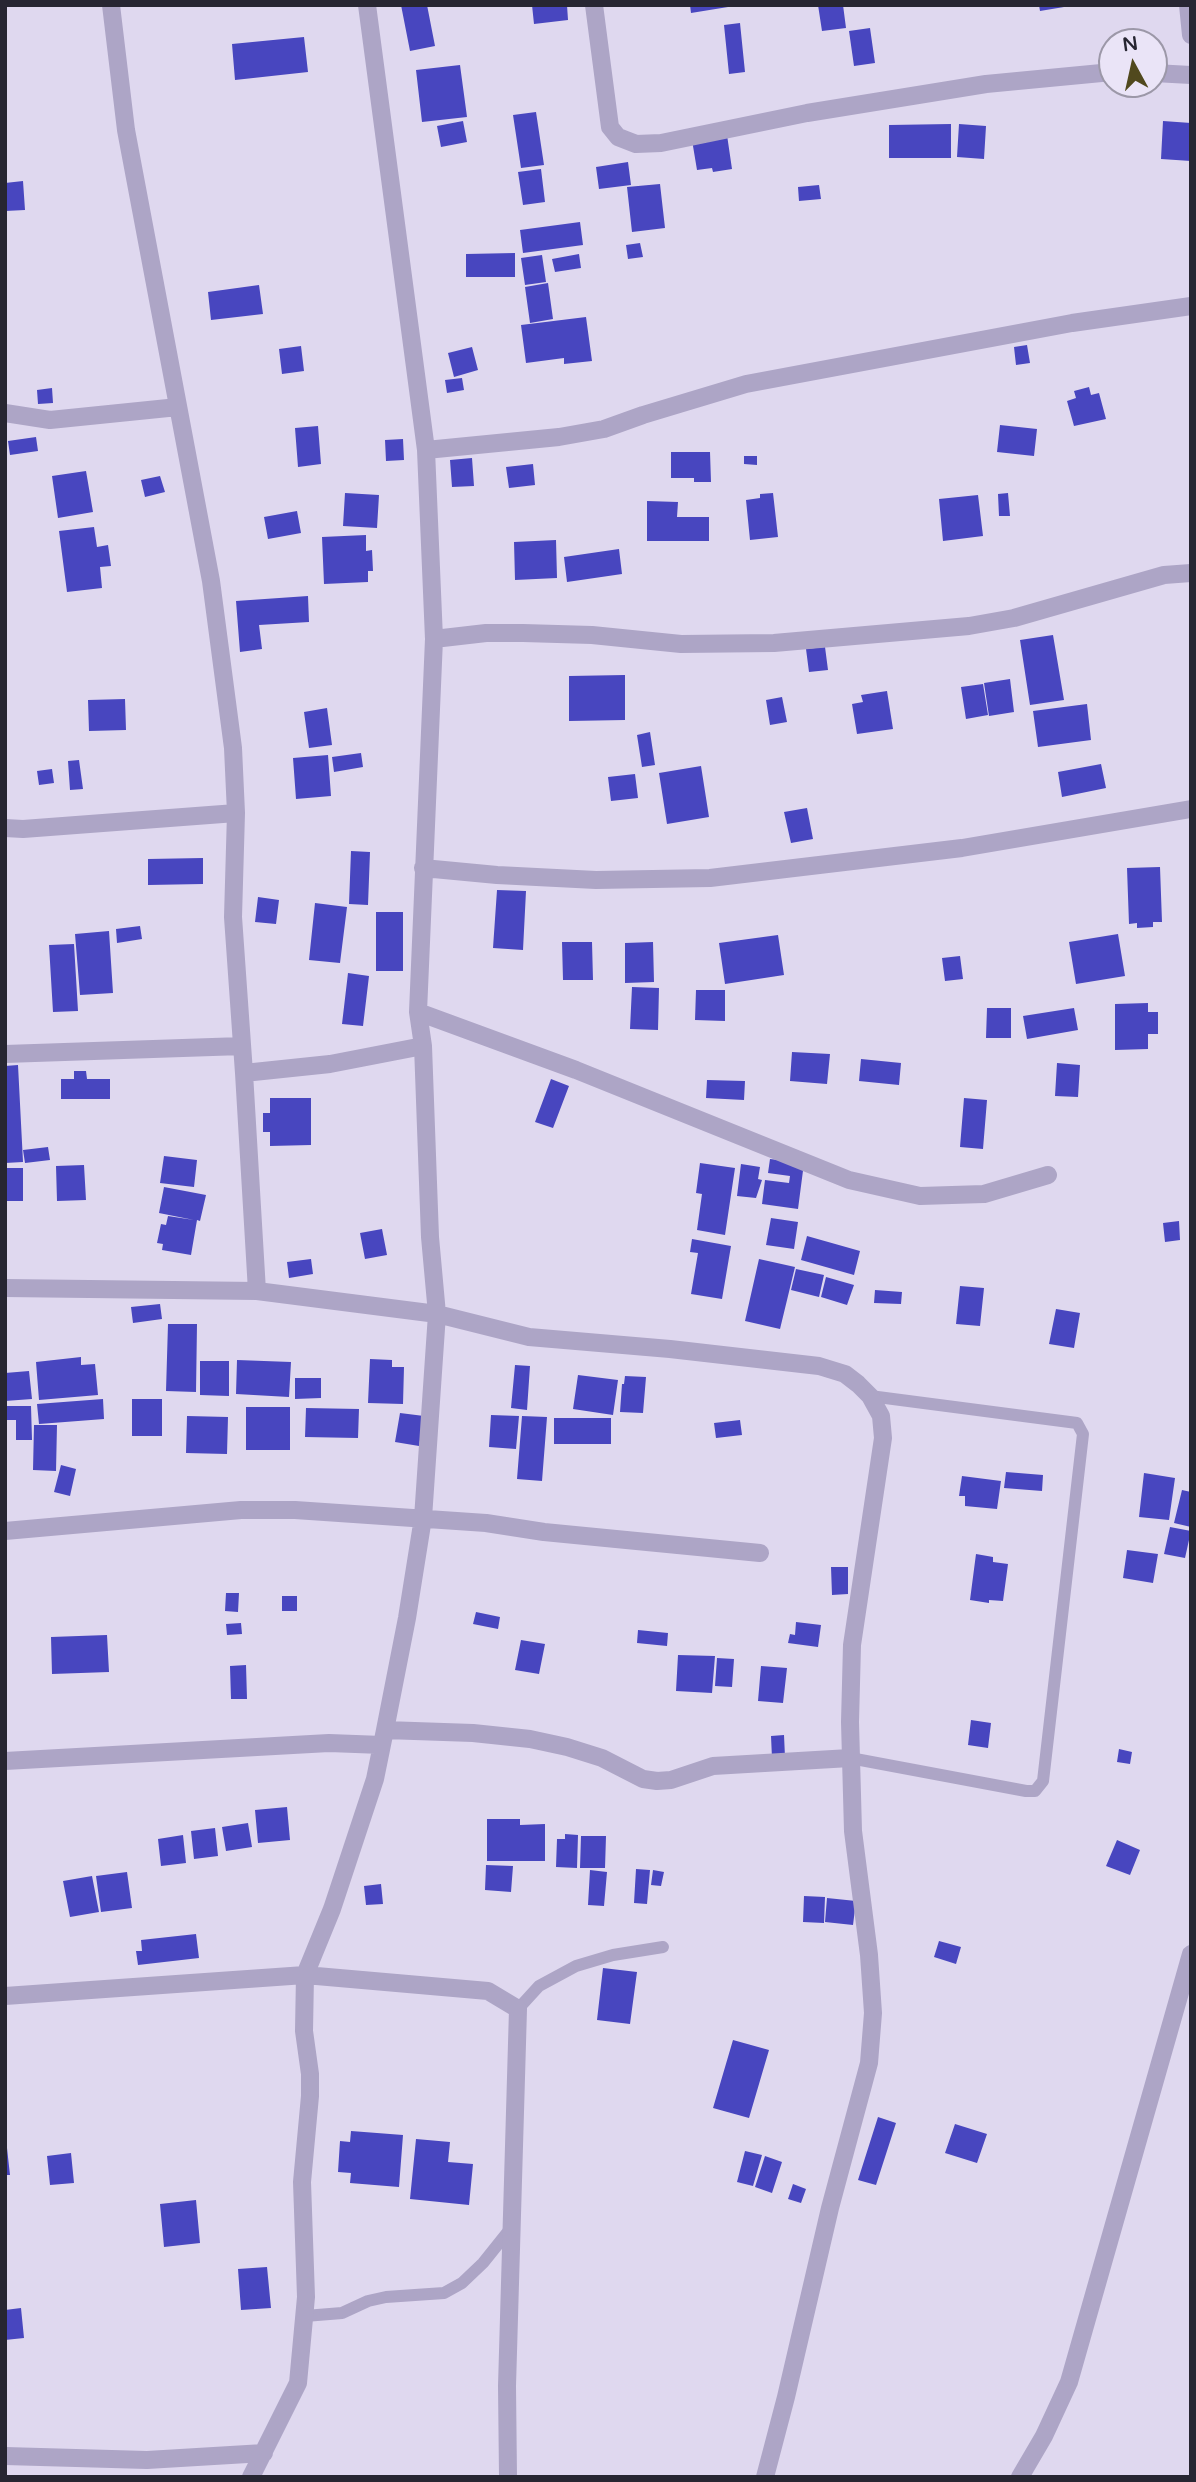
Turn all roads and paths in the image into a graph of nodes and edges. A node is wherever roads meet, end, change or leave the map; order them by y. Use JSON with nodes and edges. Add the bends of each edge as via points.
{"nodes":[{"id":1,"x":111,"y":5,"type":"edge"},
{"id":2,"x":367,"y":5,"type":"edge"},
{"id":3,"x":594,"y":5,"type":"edge"},
{"id":4,"x":1188,"y":5,"type":"edge"},
{"id":5,"x":1191,"y":35,"type":"edge"},
{"id":6,"x":1098,"y":73,"type":"edge"},
{"id":7,"x":1168,"y":74,"type":"edge"},
{"id":8,"x":1191,"y":75,"type":"edge"},
{"id":9,"x":1191,"y":306,"type":"edge"},
{"id":10,"x":178,"y":407,"type":"junction"},
{"id":11,"x":5,"y":413,"type":"edge"},
{"id":12,"x":426,"y":450,"type":"junction"},
{"id":13,"x":1191,"y":573,"type":"edge"},
{"id":14,"x":434,"y":639,"type":"junction"},
{"id":15,"x":1191,"y":809,"type":"edge"},
{"id":16,"x":236,"y":813,"type":"junction"},
{"id":17,"x":5,"y":828,"type":"edge"},
{"id":18,"x":423,"y":868,"type":"junction"},
{"id":19,"x":418,"y":1012,"type":"junction"},
{"id":20,"x":242,"y":1046,"type":"junction"},
{"id":21,"x":423,"y":1046,"type":"junction"},
{"id":22,"x":5,"y":1054,"type":"edge"},
{"id":23,"x":244,"y":1073,"type":"junction"},
{"id":24,"x":1048,"y":1175,"type":"dead end"},
{"id":25,"x":5,"y":1289,"type":"edge"},
{"id":26,"x":257,"y":1292,"type":"junction"},
{"id":27,"x":437,"y":1314,"type":"junction"},
{"id":28,"x":870,"y":1396,"type":"junction"},
{"id":29,"x":422,"y":1518,"type":"junction"},
{"id":30,"x":5,"y":1531,"type":"edge"},
{"id":31,"x":760,"y":1553,"type":"dead end"},
{"id":32,"x":384,"y":1737,"type":"junction"},
{"id":33,"x":850,"y":1758,"type":"junction"},
{"id":34,"x":5,"y":1761,"type":"edge"},
{"id":35,"x":663,"y":1947,"type":"dead end"},
{"id":36,"x":1191,"y":1954,"type":"edge"},
{"id":37,"x":305,"y":1975,"type":"junction"},
{"id":38,"x":5,"y":1996,"type":"edge"},
{"id":39,"x":518,"y":2009,"type":"junction"},
{"id":40,"x":512,"y":2227,"type":"junction"},
{"id":41,"x":304,"y":2316,"type":"junction"},
{"id":42,"x":264,"y":2453,"type":"junction"},
{"id":43,"x":5,"y":2456,"type":"edge"},
{"id":44,"x":251,"y":2477,"type":"edge"},
{"id":45,"x":508,"y":2477,"type":"edge"},
{"id":46,"x":765,"y":2477,"type":"edge"},
{"id":47,"x":1020,"y":2477,"type":"edge"}],
"edges":[{"from":1,"to":10,"type":"street","via":[[126,130]]},
{"from":2,"to":12,"type":"street"},
{"from":3,"to":6,"type":"street","via":[[610,127],[618,137],[636,144],[986,84]]},
{"from":4,"to":5,"type":"street"},
{"from":7,"to":8,"type":"street"},
{"from":9,"to":12,"type":"street","via":[[1072,323],[746,384],[604,429]]},
{"from":10,"to":11,"type":"street","via":[[50,420]]},
{"from":10,"to":16,"type":"street","via":[[211,581],[233,748]]},
{"from":12,"to":14,"type":"street"},
{"from":13,"to":14,"type":"street","via":[[1164,575],[1014,618],[969,626],[774,643],[681,644],[523,633]]},
{"from":14,"to":18,"type":"street"},
{"from":15,"to":18,"type":"street","via":[[962,848],[710,878],[596,880]]},
{"from":16,"to":17,"type":"street"},
{"from":16,"to":20,"type":"street","via":[[233,917]]},
{"from":18,"to":19,"type":"street"},
{"from":19,"to":21,"type":"street"},
{"from":19,"to":24,"type":"street","via":[[849,1180],[920,1196],[984,1194]]},
{"from":20,"to":22,"type":"street"},
{"from":20,"to":23,"type":"street"},
{"from":21,"to":23,"type":"street","via":[[330,1064]]},
{"from":21,"to":27,"type":"street"},
{"from":23,"to":26,"type":"street"},
{"from":25,"to":26,"type":"street"},
{"from":26,"to":27,"type":"street"},
{"from":27,"to":28,"type":"street","via":[[529,1337],[819,1366],[845,1374]]},
{"from":27,"to":29,"type":"street"},
{"from":28,"to":33,"type":"street","via":[[881,1416],[883,1437],[852,1645]]},
{"from":28,"to":33,"type":"lane","via":[[1077,1423],[1083,1434],[1043,1781],[1035,1791],[1026,1791]]},
{"from":29,"to":30,"type":"street","via":[[241,1510]]},
{"from":29,"to":31,"type":"street"},
{"from":29,"to":32,"type":"street"},
{"from":32,"to":33,"type":"street","via":[[473,1733],[530,1739],[602,1758],[643,1779],[657,1781],[713,1766]]},
{"from":32,"to":34,"type":"street"},
{"from":32,"to":37,"type":"street","via":[[375,1779]]},
{"from":33,"to":46,"type":"street","via":[[853,1831],[872,2001],[869,2063]]},
{"from":35,"to":39,"type":"lane","via":[[576,1966],[539,1986]]},
{"from":36,"to":47,"type":"street","via":[[1069,2382]]},
{"from":37,"to":38,"type":"street"},
{"from":37,"to":39,"type":"street","via":[[488,1991]]},
{"from":37,"to":41,"type":"street","via":[[310,2096],[302,2182]]},
{"from":39,"to":40,"type":"street"},
{"from":40,"to":41,"type":"lane","via":[[483,2263],[444,2293],[386,2297],[342,2313]]},
{"from":40,"to":45,"type":"street"},
{"from":41,"to":42,"type":"street","via":[[298,2383]]},
{"from":42,"to":43,"type":"street","via":[[147,2459]]},
{"from":42,"to":44,"type":"street"}]}
